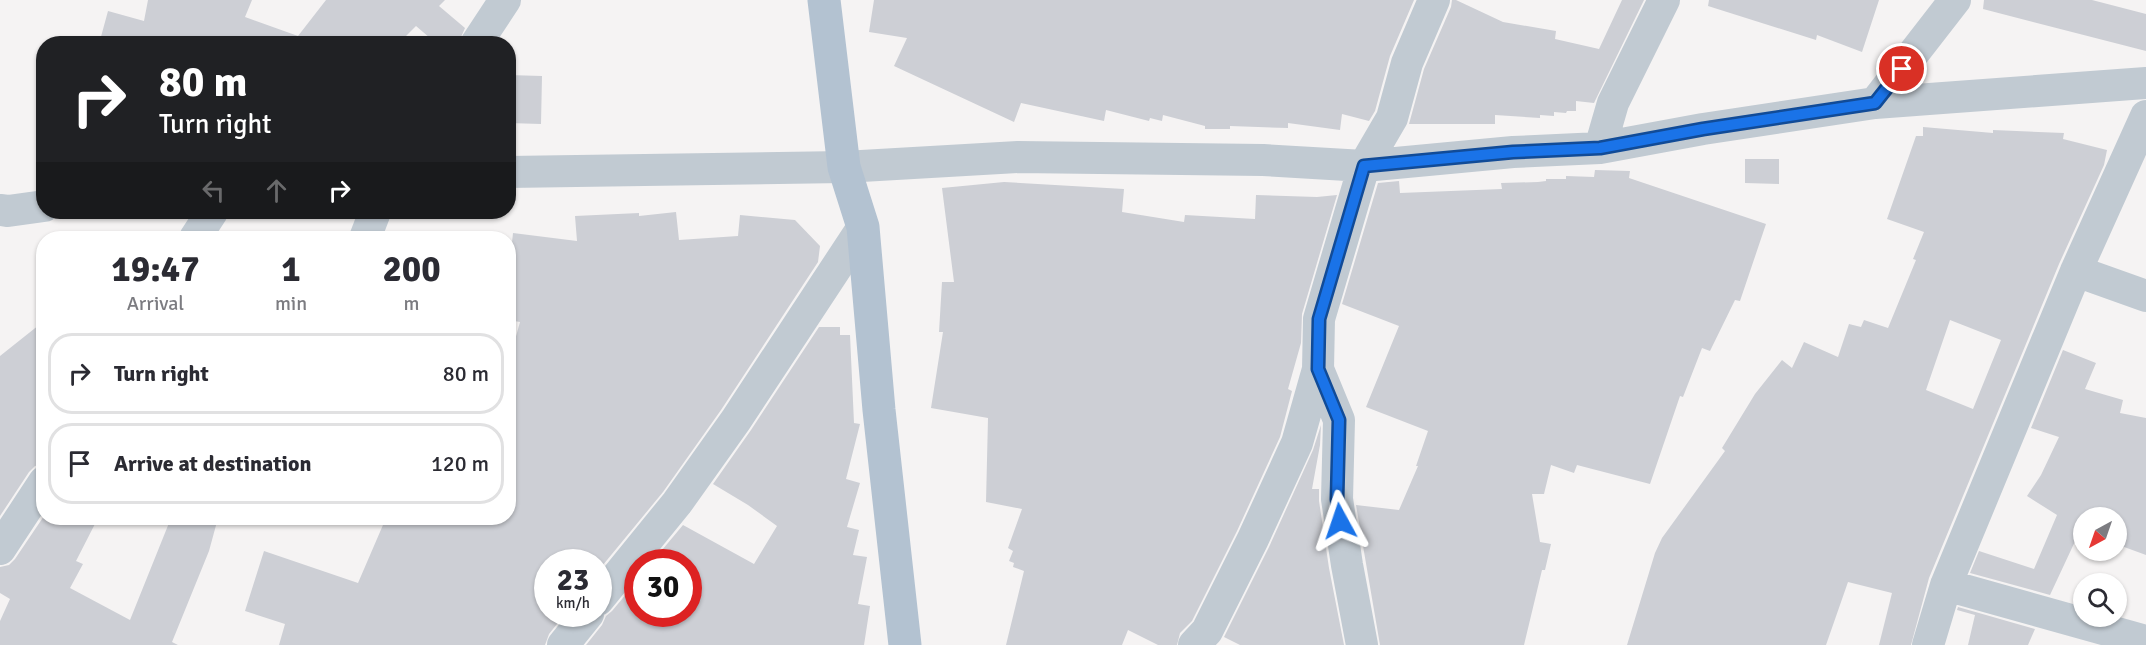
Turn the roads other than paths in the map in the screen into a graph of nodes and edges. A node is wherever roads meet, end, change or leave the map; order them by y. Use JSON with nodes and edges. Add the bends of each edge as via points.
{"nodes":[{"id":1,"x":505,"y":0,"type":"edge"},
{"id":2,"x":824,"y":0,"type":"edge"},
{"id":3,"x":1434,"y":0,"type":"edge"},
{"id":4,"x":1664,"y":0,"type":"edge"},
{"id":5,"x":1955,"y":0,"type":"edge"},
{"id":6,"x":481,"y":36,"type":"edge"},
{"id":7,"x":2146,"y":83,"type":"edge"},
{"id":8,"x":1875,"y":103,"type":"junction"},
{"id":9,"x":2146,"y":116,"type":"edge"},
{"id":10,"x":1600,"y":148,"type":"junction"},
{"id":11,"x":1364,"y":166,"type":"junction"},
{"id":12,"x":844,"y":167,"type":"junction"},
{"id":13,"x":516,"y":172,"type":"edge"},
{"id":14,"x":36,"y":207,"type":"edge"},
{"id":15,"x":3,"y":213,"type":"edge"},
{"id":16,"x":863,"y":227,"type":"junction"},
{"id":17,"x":2076,"y":271,"type":"junction"},
{"id":18,"x":2146,"y":296,"type":"edge"},
{"id":19,"x":1318,"y":369,"type":"junction"},
{"id":20,"x":36,"y":494,"type":"edge"},
{"id":21,"x":0,"y":549,"type":"edge"},
{"id":22,"x":612,"y":583,"type":"edge"},
{"id":23,"x":1946,"y":585,"type":"junction"},
{"id":24,"x":578,"y":627,"type":"edge"},
{"id":25,"x":2146,"y":641,"type":"edge"},
{"id":26,"x":563,"y":645,"type":"edge"},
{"id":27,"x":905,"y":645,"type":"edge"},
{"id":28,"x":1194,"y":645,"type":"edge"},
{"id":29,"x":1362,"y":645,"type":"edge"},
{"id":30,"x":1928,"y":645,"type":"edge"}],
"edges":[{"from":1,"to":6,"type":"street"},
{"from":2,"to":12,"type":"main road"},
{"from":3,"to":11,"type":"street","via":[[1407,63],[1392,118]]},
{"from":4,"to":10,"type":"street","via":[[1612,103]]},
{"from":5,"to":8,"type":"street"},
{"from":7,"to":8,"type":"street"},
{"from":8,"to":10,"type":"street"},
{"from":9,"to":17,"type":"street"},
{"from":10,"to":11,"type":"street"},
{"from":11,"to":12,"type":"street","via":[[1263,160],[1018,157]]},
{"from":11,"to":19,"type":"street","via":[[1319,319]]},
{"from":12,"to":13,"type":"street"},
{"from":12,"to":16,"type":"main road"},
{"from":14,"to":15,"type":"street"},
{"from":16,"to":22,"type":"street","via":[[736,420],[677,503]]},
{"from":16,"to":27,"type":"main road"},
{"from":17,"to":18,"type":"street"},
{"from":17,"to":23,"type":"street"},
{"from":19,"to":28,"type":"street","via":[[1297,442],[1208,631]]},
{"from":19,"to":29,"type":"street","via":[[1339,420],[1337,499]]},
{"from":20,"to":21,"type":"street"},
{"from":23,"to":25,"type":"street"},
{"from":23,"to":30,"type":"street"},
{"from":24,"to":26,"type":"street"}]}
